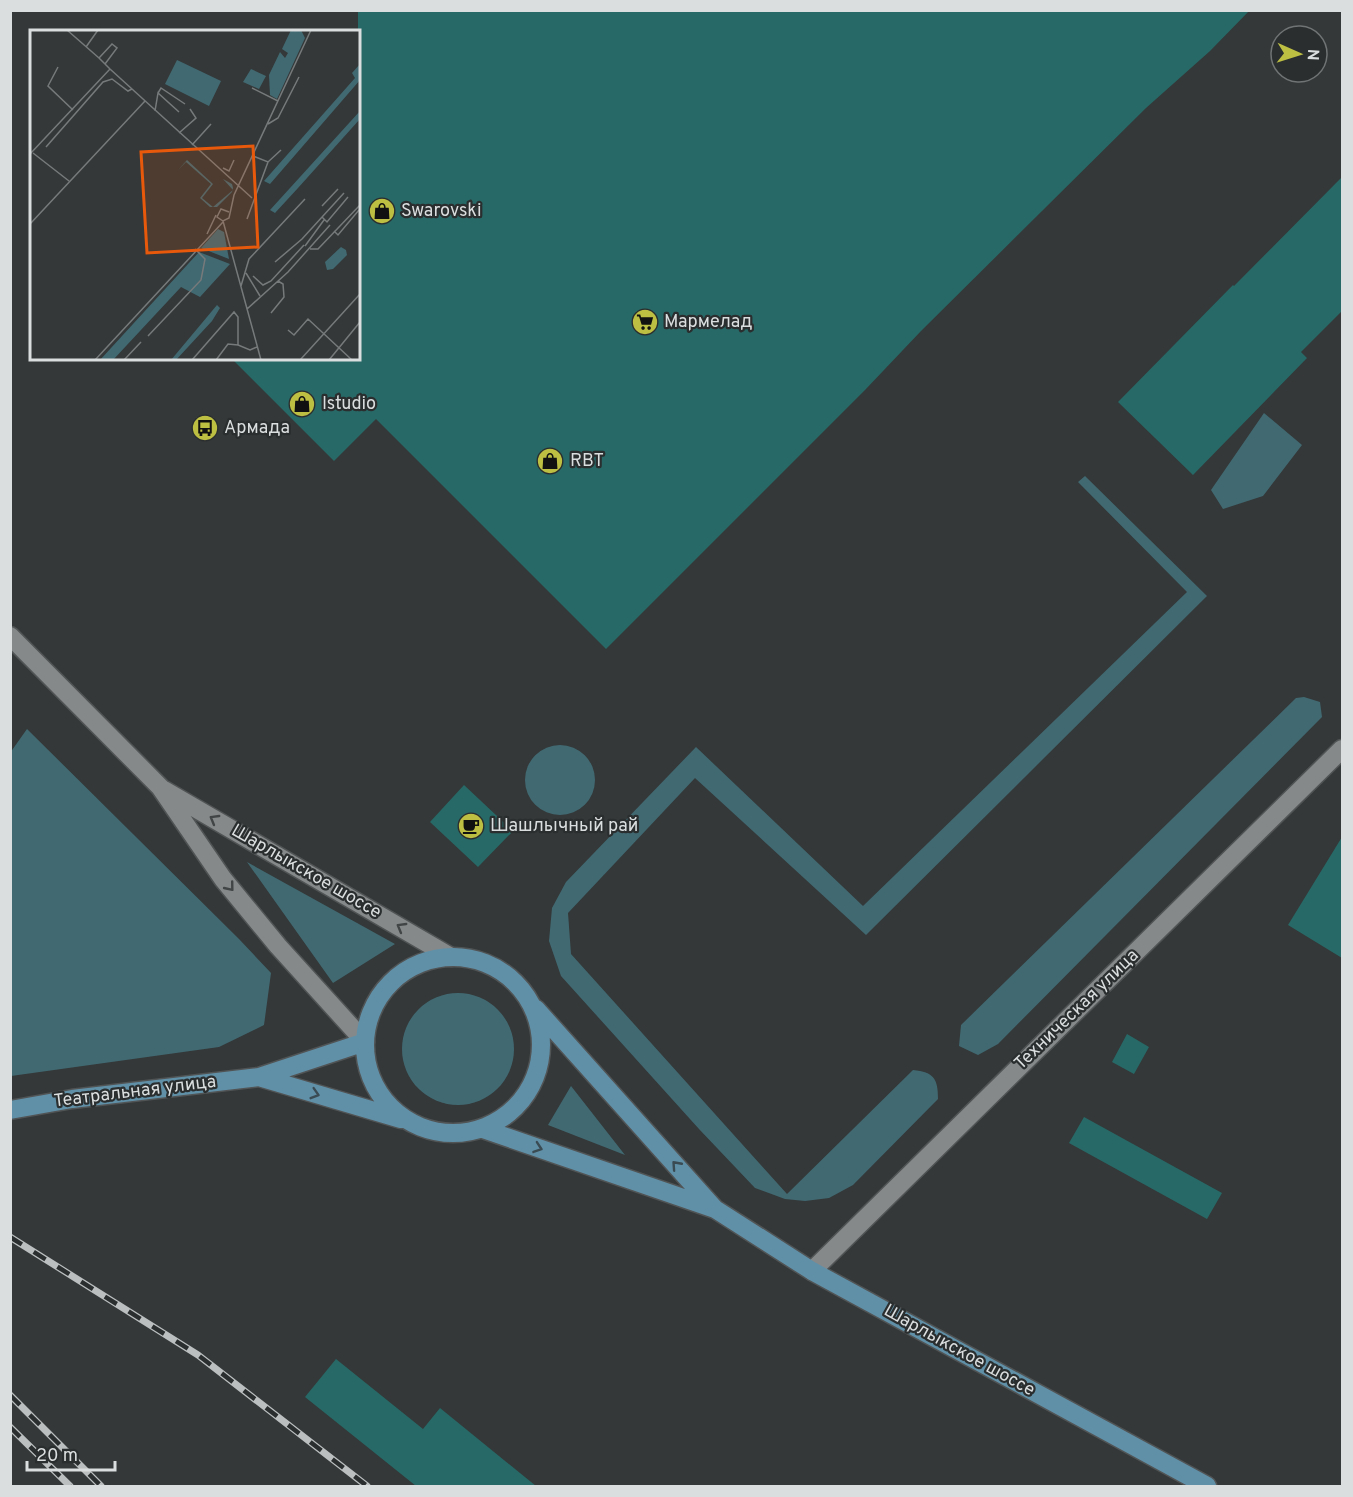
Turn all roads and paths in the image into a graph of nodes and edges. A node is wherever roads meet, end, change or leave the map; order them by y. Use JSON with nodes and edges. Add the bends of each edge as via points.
{"nodes":[{"id":1,"x":10,"y":636,"type":"edge"},
{"id":2,"x":1342,"y":749,"type":"edge"},
{"id":3,"x":160,"y":787,"type":"junction"},
{"id":4,"x":452,"y":957,"type":"junction"},
{"id":5,"x":533,"y":1006,"type":"junction"},
{"id":6,"x":365,"y":1042,"type":"junction"},
{"id":7,"x":259,"y":1077,"type":"junction"},
{"id":8,"x":10,"y":1110,"type":"edge"},
{"id":9,"x":407,"y":1121,"type":"junction"},
{"id":10,"x":483,"y":1129,"type":"junction"},
{"id":11,"x":715,"y":1209,"type":"junction"},
{"id":12,"x":812,"y":1271,"type":"junction"},
{"id":13,"x":1207,"y":1486,"type":"edge"}],
"edges":[{"from":1,"to":3,"type":"street","name":"Шарлыкское шоссе"},
{"from":2,"to":12,"type":"street","name":"Техническая улица"},
{"from":4,"to":3,"type":"street","name":"Шарлыкское шоссе","one_way":true},
{"from":3,"to":6,"type":"street","name":"Шарлыкское шоссе","one_way":true,"via":[[223,879]]},
{"from":4,"to":5,"type":"main road","via":[[470,958],[501,971]]},
{"from":4,"to":6,"type":"main road","via":[[429,960],[391,982],[377,999],[368,1020]]},
{"from":5,"to":10,"type":"main road","via":[[541,1054],[532,1086],[511,1112]]},
{"from":11,"to":5,"type":"main road","name":"Шарлыкское шоссе","one_way":true},
{"from":6,"to":7,"type":"main road","name":"Театральная улица"},
{"from":6,"to":9,"type":"main road","via":[[367,1065],[375,1087]]},
{"from":7,"to":8,"type":"main road","name":"Театральная улица"},
{"from":7,"to":9,"type":"main road","name":"Театральная улица","one_way":true},
{"from":9,"to":10,"type":"main road","via":[[444,1133]]},
{"from":10,"to":11,"type":"main road","name":"Шарлыкское шоссе","one_way":true},
{"from":11,"to":12,"type":"main road","name":"Шарлыкское шоссе"},
{"from":12,"to":13,"type":"main road","name":"Шарлыкское шоссе"}]}
